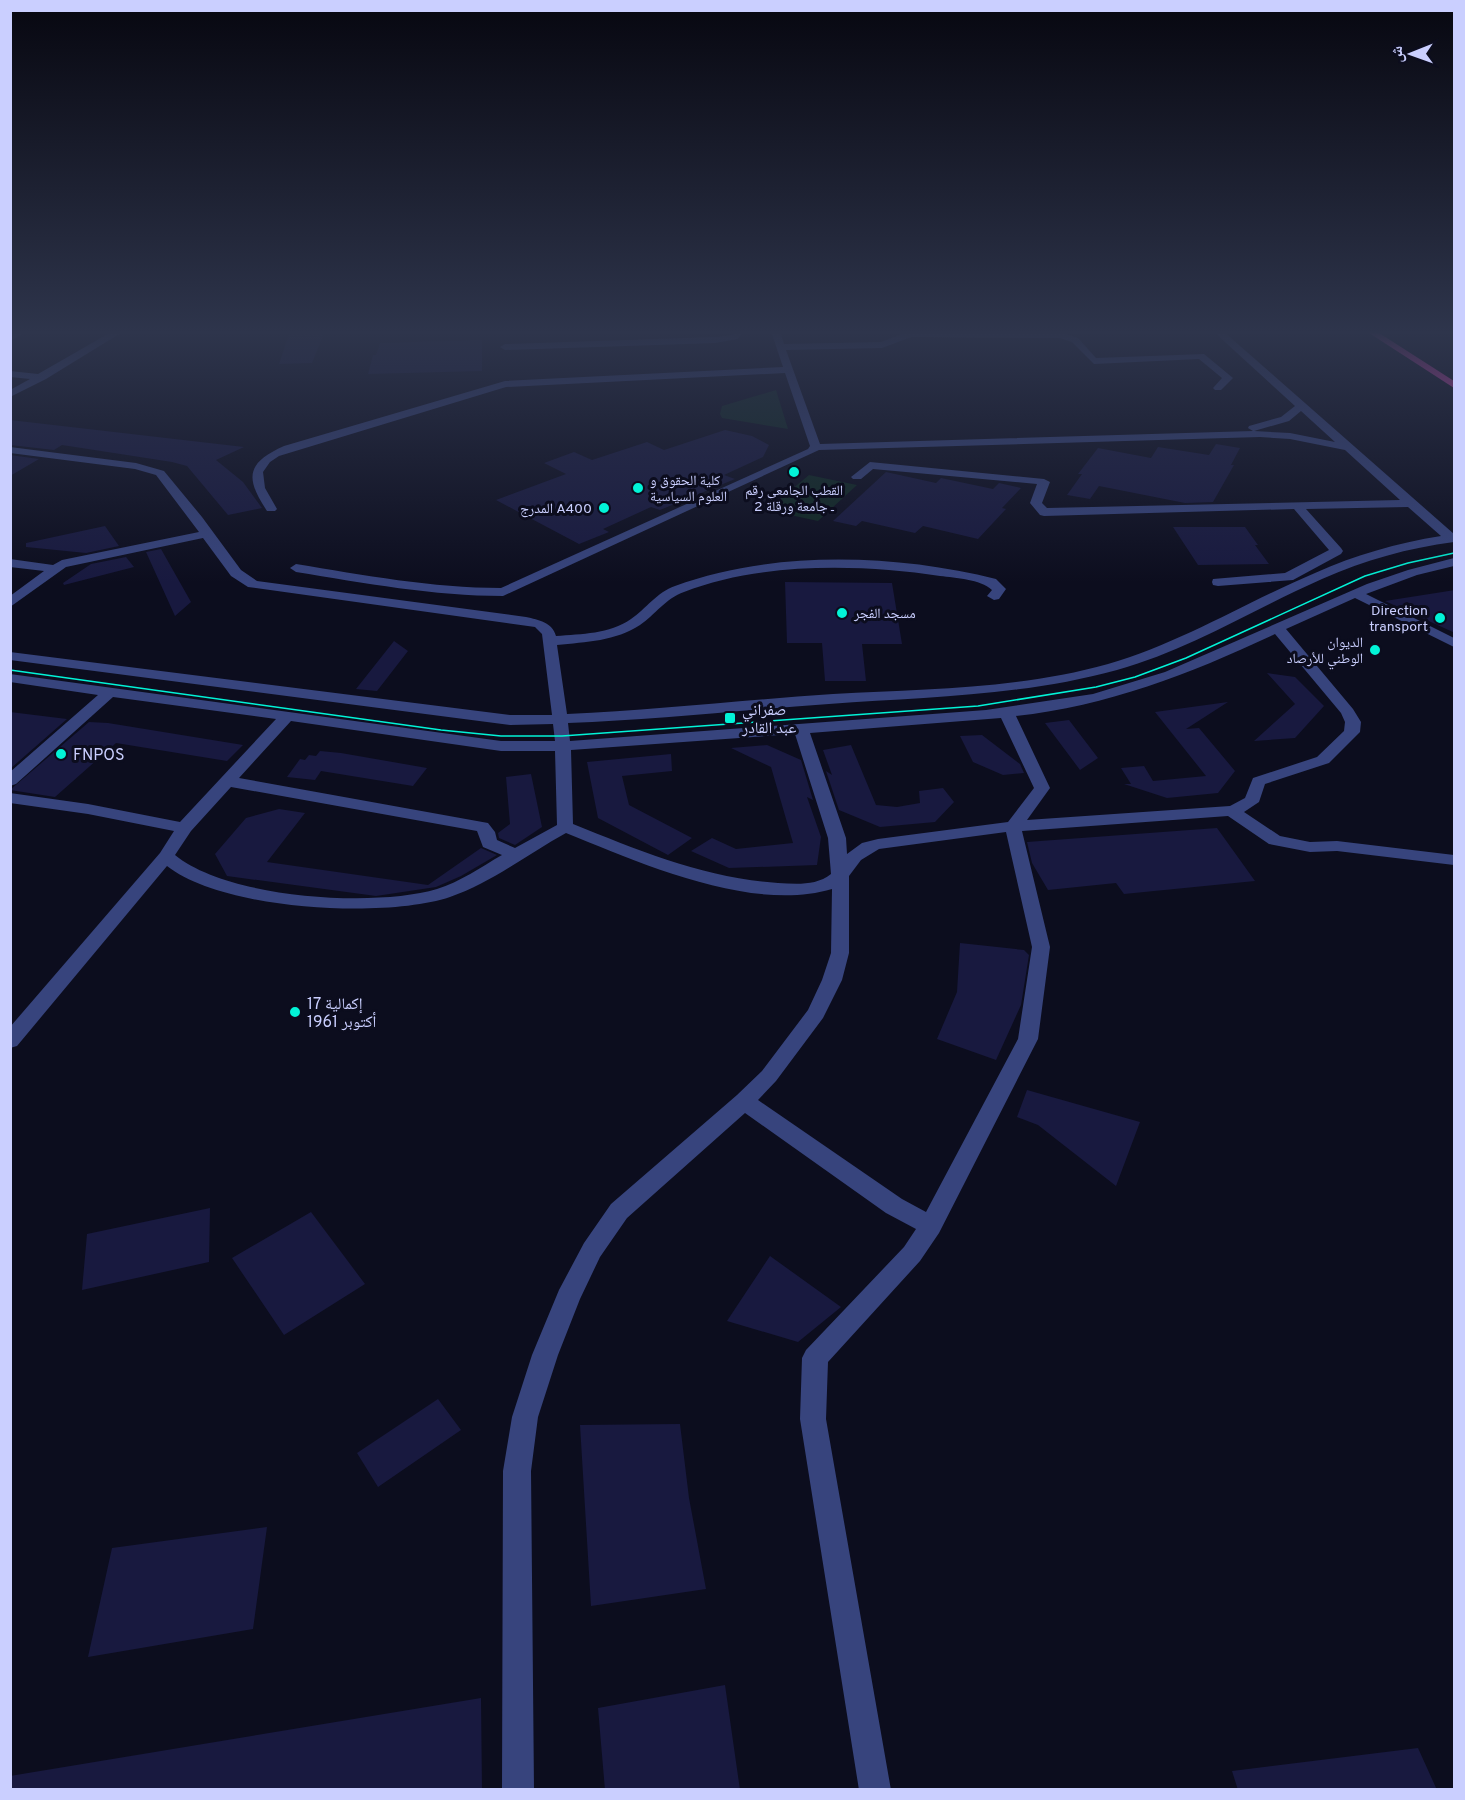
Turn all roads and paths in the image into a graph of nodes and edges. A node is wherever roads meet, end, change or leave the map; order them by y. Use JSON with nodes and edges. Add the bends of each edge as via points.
{"nodes":[{"id":1,"x":398,"y":415,"type":"edge"},
{"id":2,"x":804,"y":415,"type":"edge"},
{"id":3,"x":1290,"y":415,"type":"edge"},
{"id":4,"x":1313,"y":415,"type":"edge"},
{"id":5,"x":814,"y":444,"type":"junction"},
{"id":6,"x":1350,"y":448,"type":"junction"},
{"id":7,"x":10,"y":450,"type":"edge"},
{"id":8,"x":857,"y":477,"type":"dead end"},
{"id":9,"x":1412,"y":503,"type":"junction"},
{"id":10,"x":1297,"y":506,"type":"junction"},
{"id":11,"x":271,"y":509,"type":"dead end"},
{"id":12,"x":206,"y":534,"type":"junction"},
{"id":13,"x":1452,"y":538,"type":"edge"},
{"id":14,"x":1455,"y":562,"type":"edge"},
{"id":15,"x":10,"y":563,"type":"edge"},
{"id":16,"x":296,"y":568,"type":"dead end"},
{"id":17,"x":55,"y":569,"type":"junction"},
{"id":18,"x":1218,"y":582,"type":"dead end"},
{"id":19,"x":1356,"y":594,"type":"junction"},
{"id":20,"x":994,"y":596,"type":"dead end"},
{"id":21,"x":12,"y":600,"type":"edge"},
{"id":22,"x":1278,"y":629,"type":"junction"},
{"id":23,"x":551,"y":640,"type":"junction"},
{"id":24,"x":1455,"y":643,"type":"edge"},
{"id":25,"x":10,"y":656,"type":"edge"},
{"id":26,"x":10,"y":678,"type":"edge"},
{"id":27,"x":110,"y":692,"type":"junction"},
{"id":28,"x":1006,"y":712,"type":"junction"},
{"id":29,"x":286,"y":718,"type":"junction"},
{"id":30,"x":560,"y":720,"type":"junction"},
{"id":31,"x":801,"y":729,"type":"junction"},
{"id":32,"x":562,"y":746,"type":"junction"},
{"id":33,"x":10,"y":781,"type":"edge"},
{"id":34,"x":227,"y":781,"type":"junction"},
{"id":35,"x":10,"y":798,"type":"edge"},
{"id":36,"x":1231,"y":811,"type":"junction"},
{"id":37,"x":564,"y":827,"type":"junction"},
{"id":38,"x":1013,"y":827,"type":"junction"},
{"id":39,"x":184,"y":828,"type":"junction"},
{"id":40,"x":515,"y":855,"type":"junction"},
{"id":41,"x":166,"y":856,"type":"junction"},
{"id":42,"x":1455,"y":860,"type":"edge"},
{"id":43,"x":841,"y":874,"type":"junction"},
{"id":44,"x":10,"y":1041,"type":"edge"},
{"id":45,"x":744,"y":1101,"type":"junction"},
{"id":46,"x":931,"y":1226,"type":"junction"},
{"id":47,"x":518,"y":1790,"type":"edge"},
{"id":48,"x":875,"y":1790,"type":"edge"}],
"edges":[{"from":1,"to":11,"type":"street","via":[[270,455],[260,463],[256,482]]},
{"from":2,"to":5,"type":"street"},
{"from":3,"to":5,"type":"street","via":[[1255,428]]},
{"from":4,"to":6,"type":"street"},
{"from":5,"to":6,"type":"street","via":[[1260,434]]},
{"from":5,"to":16,"type":"street","via":[[812,451],[503,592],[380,581]]},
{"from":6,"to":9,"type":"street"},
{"from":7,"to":12,"type":"street","via":[[152,470],[165,477]]},
{"from":8,"to":10,"type":"street","via":[[870,465],[1044,482],[1036,503],[1044,512]]},
{"from":9,"to":10,"type":"street"},
{"from":9,"to":13,"type":"street"},
{"from":10,"to":18,"type":"street","via":[[1336,551],[1288,577]]},
{"from":12,"to":17,"type":"street","via":[[82,559]]},
{"from":12,"to":23,"type":"street","via":[[236,573],[253,584],[526,621],[546,628]]},
{"from":13,"to":30,"type":"street","via":[[1350,562],[1173,644],[1076,677],[973,691]]},
{"from":14,"to":19,"type":"street","via":[[1385,581]]},
{"from":15,"to":17,"type":"street"},
{"from":17,"to":21,"type":"street"},
{"from":19,"to":22,"type":"street"},
{"from":19,"to":24,"type":"street"},
{"from":20,"to":23,"type":"street","via":[[999,589],[992,582],[920,567],[776,566],[678,589],[637,621],[612,633]]},
{"from":22,"to":28,"type":"street","via":[[1128,689]]},
{"from":22,"to":36,"type":"street","via":[[1348,712],[1352,732],[1323,760],[1259,781],[1248,805]]},
{"from":23,"to":30,"type":"street"},
{"from":25,"to":30,"type":"street","via":[[510,720]]},
{"from":26,"to":27,"type":"street"},
{"from":27,"to":29,"type":"street"},
{"from":27,"to":33,"type":"street"},
{"from":28,"to":31,"type":"street"},
{"from":28,"to":38,"type":"street","via":[[1042,788]]},
{"from":29,"to":32,"type":"street","via":[[501,746]]},
{"from":29,"to":34,"type":"street"},
{"from":30,"to":32,"type":"street"},
{"from":31,"to":32,"type":"street"},
{"from":31,"to":43,"type":"street","via":[[837,838]]},
{"from":32,"to":37,"type":"street"},
{"from":34,"to":39,"type":"street"},
{"from":34,"to":40,"type":"street","via":[[482,827],[489,843]]},
{"from":35,"to":39,"type":"street"},
{"from":36,"to":38,"type":"street"},
{"from":36,"to":42,"type":"street","via":[[1275,840],[1310,847],[1337,846]]},
{"from":37,"to":40,"type":"street"},
{"from":37,"to":43,"type":"street","via":[[671,869],[716,881],[815,888],[831,883]]},
{"from":38,"to":43,"type":"street","via":[[876,844],[853,857]]},
{"from":38,"to":46,"type":"street","via":[[1041,947],[1028,1039]]},
{"from":39,"to":41,"type":"street"},
{"from":40,"to":41,"type":"street","via":[[442,893],[378,904],[245,890],[191,874]]},
{"from":41,"to":44,"type":"street"},
{"from":43,"to":45,"type":"street","via":[[840,953],[832,980],[816,1013],[769,1076]]},
{"from":45,"to":46,"type":"street","via":[[894,1206]]},
{"from":45,"to":47,"type":"street","via":[[619,1211],[592,1250],[545,1355],[525,1417],[517,1472]]},
{"from":46,"to":48,"type":"street","via":[[912,1254],[815,1358],[813,1419]]}]}
